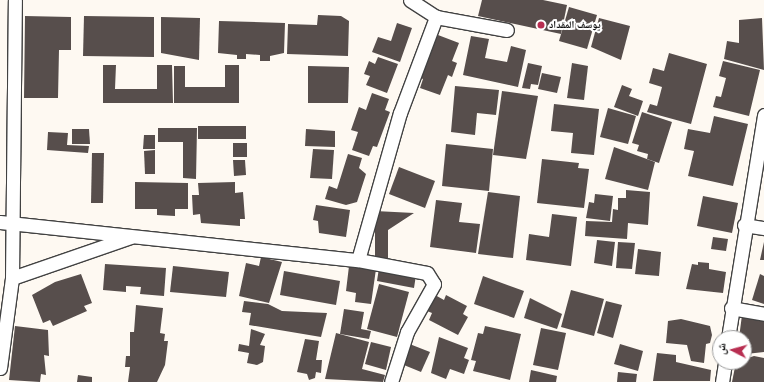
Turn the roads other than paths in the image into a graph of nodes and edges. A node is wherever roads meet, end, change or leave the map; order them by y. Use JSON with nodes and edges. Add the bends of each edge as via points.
{"nodes":[{"id":1,"x":15,"y":0,"type":"edge"},
{"id":2,"x":410,"y":0,"type":"edge"},
{"id":3,"x":436,"y":17,"type":"junction"},
{"id":4,"x":507,"y":30,"type":"dead end"},
{"id":5,"x":764,"y":115,"type":"edge"},
{"id":6,"x":6,"y":223,"type":"edge"},
{"id":7,"x":744,"y":225,"type":"junction"},
{"id":8,"x":764,"y":228,"type":"edge"},
{"id":9,"x":131,"y":237,"type":"junction"},
{"id":10,"x":358,"y":260,"type":"junction"},
{"id":11,"x":12,"y":278,"type":"junction"},
{"id":12,"x":731,"y":308,"type":"junction"},
{"id":13,"x":764,"y":314,"type":"edge"},
{"id":14,"x":729,"y":330,"type":"edge"},
{"id":15,"x":0,"y":368,"type":"edge"},
{"id":16,"x":724,"y":370,"type":"edge"},
{"id":17,"x":391,"y":382,"type":"edge"},
{"id":18,"x":722,"y":382,"type":"edge"}],
"edges":[{"from":1,"to":6,"type":"street"},
{"from":2,"to":3,"type":"street"},
{"from":3,"to":4,"type":"street"},
{"from":3,"to":10,"type":"street","via":[[400,113]]},
{"from":5,"to":7,"type":"street"},
{"from":6,"to":9,"type":"street"},
{"from":6,"to":11,"type":"street"},
{"from":7,"to":8,"type":"street"},
{"from":7,"to":12,"type":"street"},
{"from":9,"to":10,"type":"street"},
{"from":9,"to":11,"type":"street"},
{"from":10,"to":17,"type":"street","via":[[428,273],[434,280],[407,332]]},
{"from":11,"to":15,"type":"street"},
{"from":12,"to":13,"type":"street"},
{"from":12,"to":14,"type":"street"},
{"from":16,"to":18,"type":"street"}]}
